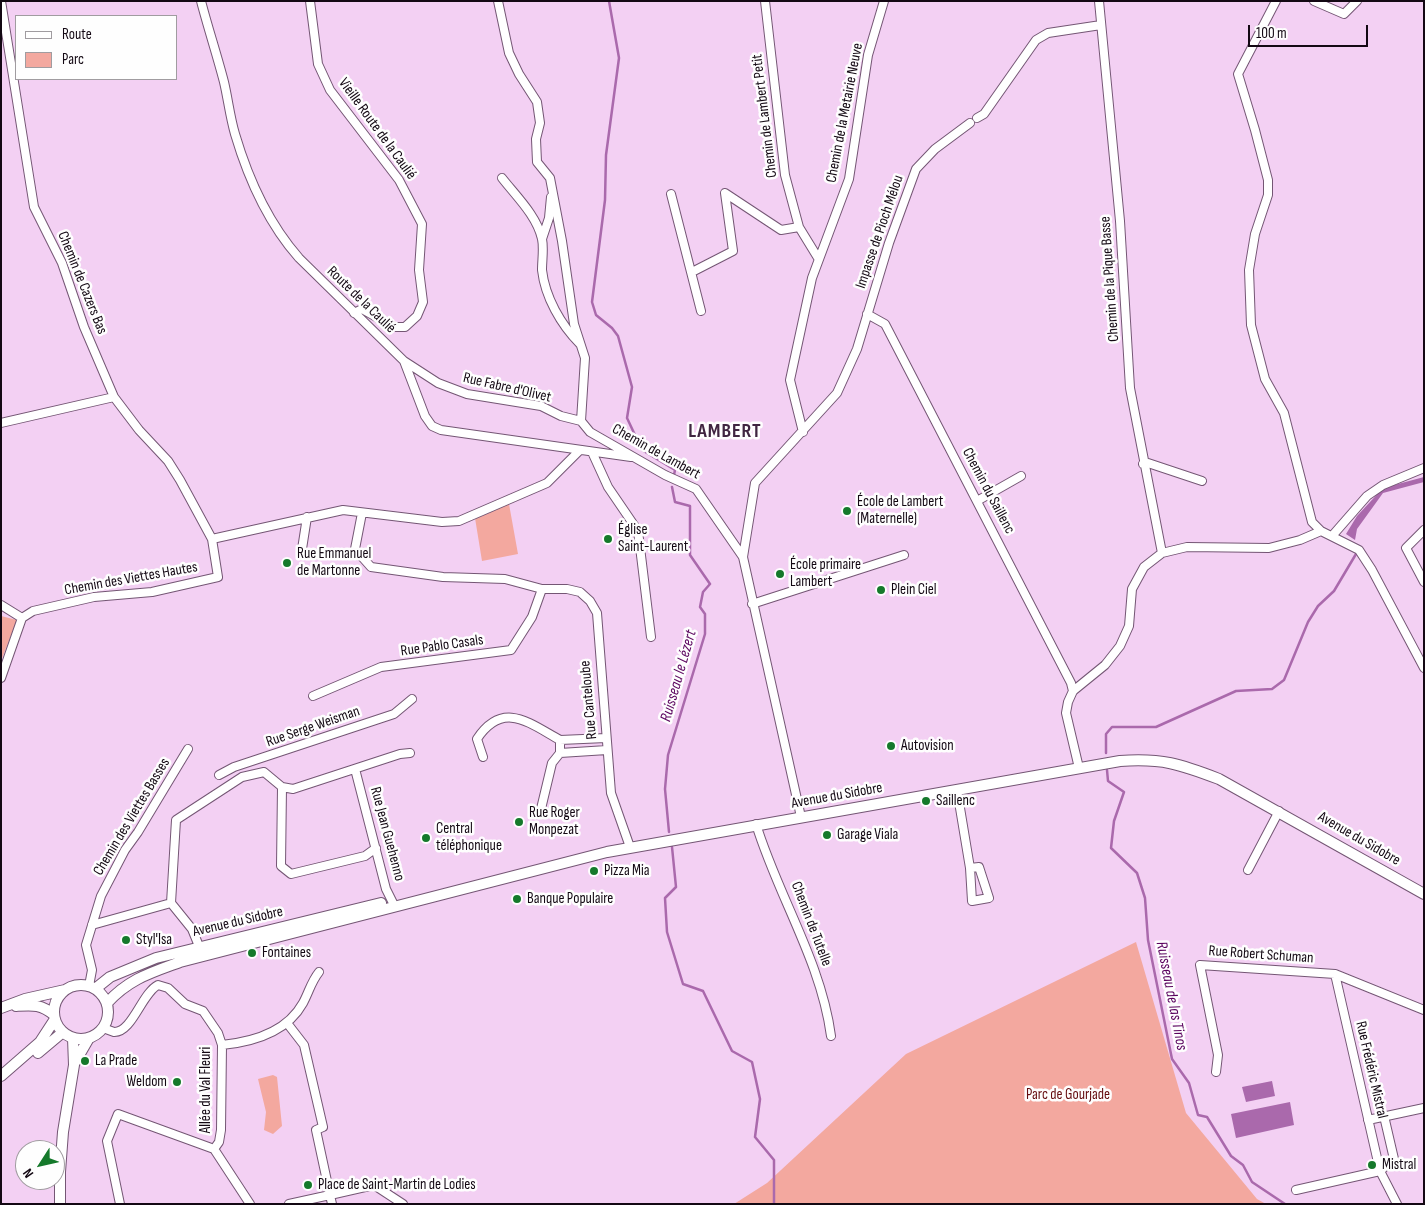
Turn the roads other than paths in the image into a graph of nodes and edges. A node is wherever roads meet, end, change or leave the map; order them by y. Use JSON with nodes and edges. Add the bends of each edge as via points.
{"nodes":[{"id":1,"x":1,"y":1,"type":"edge"},
{"id":2,"x":201,"y":1,"type":"edge"},
{"id":3,"x":310,"y":1,"type":"edge"},
{"id":4,"x":498,"y":1,"type":"edge"},
{"id":5,"x":765,"y":1,"type":"edge"},
{"id":6,"x":884,"y":1,"type":"edge"},
{"id":7,"x":1099,"y":1,"type":"edge"},
{"id":8,"x":1276,"y":1,"type":"edge"},
{"id":9,"x":1314,"y":1,"type":"edge"},
{"id":10,"x":1357,"y":1,"type":"edge"},
{"id":11,"x":1101,"y":25,"type":"junction"},
{"id":12,"x":502,"y":178,"type":"dead end"},
{"id":13,"x":552,"y":189,"type":"junction"},
{"id":14,"x":671,"y":194,"type":"dead end"},
{"id":15,"x":799,"y":227,"type":"junction"},
{"id":16,"x":542,"y":239,"type":"junction"},
{"id":17,"x":818,"y":258,"type":"junction"},
{"id":18,"x":692,"y":272,"type":"junction"},
{"id":19,"x":702,"y":311,"type":"dead end"},
{"id":20,"x":354,"y":312,"type":"junction"},
{"id":21,"x":867,"y":314,"type":"junction"},
{"id":22,"x":581,"y":346,"type":"junction"},
{"id":23,"x":404,"y":361,"type":"junction"},
{"id":24,"x":114,"y":397,"type":"junction"},
{"id":25,"x":581,"y":421,"type":"junction"},
{"id":26,"x":1,"y":423,"type":"edge"},
{"id":27,"x":803,"y":432,"type":"junction"},
{"id":28,"x":579,"y":451,"type":"junction"},
{"id":29,"x":592,"y":452,"type":"junction"},
{"id":30,"x":636,"y":457,"type":"junction"},
{"id":31,"x":1143,"y":464,"type":"junction"},
{"id":32,"x":1424,"y":468,"type":"edge"},
{"id":33,"x":1021,"y":476,"type":"dead end"},
{"id":34,"x":1202,"y":481,"type":"dead end"},
{"id":35,"x":977,"y":501,"type":"junction"},
{"id":36,"x":362,"y":513,"type":"junction"},
{"id":37,"x":307,"y":518,"type":"junction"},
{"id":38,"x":1321,"y":530,"type":"junction"},
{"id":39,"x":1424,"y":530,"type":"edge"},
{"id":40,"x":1332,"y":536,"type":"junction"},
{"id":41,"x":212,"y":539,"type":"junction"},
{"id":42,"x":302,"y":549,"type":"dead end"},
{"id":43,"x":1162,"y":553,"type":"junction"},
{"id":44,"x":904,"y":555,"type":"dead end"},
{"id":45,"x":743,"y":557,"type":"junction"},
{"id":46,"x":1424,"y":582,"type":"edge"},
{"id":47,"x":542,"y":589,"type":"junction"},
{"id":48,"x":752,"y":604,"type":"junction"},
{"id":49,"x":1,"y":605,"type":"edge"},
{"id":50,"x":22,"y":618,"type":"junction"},
{"id":51,"x":651,"y":637,"type":"dead end"},
{"id":52,"x":1422,"y":659,"type":"edge"},
{"id":53,"x":1424,"y":668,"type":"edge"},
{"id":54,"x":1,"y":678,"type":"edge"},
{"id":55,"x":1073,"y":691,"type":"junction"},
{"id":56,"x":313,"y":696,"type":"dead end"},
{"id":57,"x":412,"y":699,"type":"dead end"},
{"id":58,"x":606,"y":738,"type":"junction"},
{"id":59,"x":560,"y":740,"type":"junction"},
{"id":60,"x":188,"y":749,"type":"dead end"},
{"id":61,"x":607,"y":750,"type":"junction"},
{"id":62,"x":560,"y":752,"type":"junction"},
{"id":63,"x":410,"y":753,"type":"dead end"},
{"id":64,"x":266,"y":757,"type":"junction"},
{"id":65,"x":483,"y":757,"type":"dead end"},
{"id":66,"x":1079,"y":768,"type":"junction"},
{"id":67,"x":355,"y":769,"type":"junction"},
{"id":68,"x":264,"y":772,"type":"junction"},
{"id":69,"x":219,"y":774,"type":"dead end"},
{"id":70,"x":282,"y":787,"type":"junction"},
{"id":71,"x":957,"y":790,"type":"junction"},
{"id":72,"x":1279,"y":811,"type":"junction"},
{"id":73,"x":540,"y":812,"type":"dead end"},
{"id":74,"x":801,"y":817,"type":"junction"},
{"id":75,"x":756,"y":824,"type":"junction"},
{"id":76,"x":630,"y":847,"type":"junction"},
{"id":77,"x":376,"y":848,"type":"junction"},
{"id":78,"x":970,"y":868,"type":"dead end"},
{"id":79,"x":1248,"y":870,"type":"dead end"},
{"id":80,"x":1424,"y":894,"type":"edge"},
{"id":81,"x":171,"y":904,"type":"junction"},
{"id":82,"x":394,"y":906,"type":"junction"},
{"id":83,"x":92,"y":925,"type":"junction"},
{"id":84,"x":201,"y":951,"type":"junction"},
{"id":85,"x":319,"y":972,"type":"dead end"},
{"id":86,"x":1335,"y":974,"type":"junction"},
{"id":87,"x":92,"y":987,"type":"junction"},
{"id":88,"x":65,"y":990,"type":"junction"},
{"id":89,"x":107,"y":1003,"type":"junction"},
{"id":90,"x":3,"y":1007,"type":"edge"},
{"id":91,"x":1424,"y":1010,"type":"edge"},
{"id":92,"x":55,"y":1017,"type":"junction"},
{"id":93,"x":287,"y":1023,"type":"junction"},
{"id":94,"x":103,"y":1028,"type":"junction"},
{"id":95,"x":63,"y":1032,"type":"junction"},
{"id":96,"x":831,"y":1036,"type":"dead end"},
{"id":97,"x":73,"y":1038,"type":"junction"},
{"id":98,"x":89,"y":1038,"type":"junction"},
{"id":99,"x":222,"y":1045,"type":"junction"},
{"id":100,"x":74,"y":1065,"type":"junction"},
{"id":101,"x":1216,"y":1072,"type":"dead end"},
{"id":102,"x":3,"y":1075,"type":"edge"},
{"id":103,"x":1424,"y":1108,"type":"edge"},
{"id":104,"x":1384,"y":1116,"type":"junction"},
{"id":105,"x":1368,"y":1120,"type":"junction"},
{"id":106,"x":214,"y":1149,"type":"junction"},
{"id":107,"x":1380,"y":1171,"type":"junction"},
{"id":108,"x":1296,"y":1190,"type":"dead end"},
{"id":109,"x":330,"y":1195,"type":"junction"},
{"id":110,"x":60,"y":1204,"type":"edge"},
{"id":111,"x":120,"y":1204,"type":"edge"},
{"id":112,"x":250,"y":1204,"type":"edge"},
{"id":113,"x":289,"y":1204,"type":"edge"},
{"id":114,"x":332,"y":1204,"type":"edge"},
{"id":115,"x":403,"y":1204,"type":"edge"},
{"id":116,"x":1397,"y":1204,"type":"edge"}],
"edges":[{"from":1,"to":24,"type":"street","name":"Chemin de Cazers Bas","via":[[34,207],[62,263],[84,327]]},
{"from":2,"to":20,"type":"street","name":"Route de la Caulié","via":[[224,82],[234,133],[249,174],[289,247]]},
{"from":3,"to":20,"type":"street","name":"Vieille Route de la Caulié","via":[[318,64],[330,90],[399,180],[422,224],[419,270],[423,302],[417,316],[405,327],[394,327],[362,309]]},
{"from":4,"to":13,"type":"street","via":[[509,53],[537,102],[540,122],[536,139],[537,162],[550,178]]},
{"from":5,"to":15,"type":"street","name":"Chemin de Lambert Petit","via":[[785,175]]},
{"from":6,"to":17,"type":"street","name":"Chemin de la Metairie Neuve","via":[[868,55],[849,179]]},
{"from":7,"to":11,"type":"street","name":"Chemin de la Pique Basse"},
{"from":8,"to":38,"type":"street","via":[[1238,74],[1268,180],[1268,195],[1255,234],[1249,270],[1251,325],[1265,379],[1284,413],[1312,522]]},
{"from":9,"to":10,"type":"street","via":[[1344,14]]},
{"from":11,"to":21,"type":"street","name":"Impasse de Pioch Mélou","via":[[1048,33],[1036,40],[984,114],[935,149],[916,169]]},
{"from":11,"to":31,"type":"street","name":"Chemin de la Pique Basse","via":[[1120,221],[1130,388]]},
{"from":12,"to":16,"type":"street","via":[[533,218]]},
{"from":13,"to":16,"type":"street","via":[[549,218]]},
{"from":13,"to":22,"type":"street","via":[[572,316]]},
{"from":14,"to":18,"type":"street"},
{"from":15,"to":17,"type":"street","name":"Chemin de Lambert Petit"},
{"from":15,"to":18,"type":"street","via":[[781,230],[725,193],[733,251]]},
{"from":16,"to":22,"type":"street","via":[[546,292],[566,331]]},
{"from":17,"to":27,"type":"street","name":"Chemin de la Metairie Neuve","via":[[790,380]]},
{"from":18,"to":19,"type":"street"},
{"from":20,"to":23,"type":"street","name":"Route de la Caulié"},
{"from":21,"to":27,"type":"street","name":"Impasse de Pioch Mélou","via":[[857,349],[838,393]]},
{"from":21,"to":35,"type":"street","name":"Chemin du Saillenc","via":[[885,324]]},
{"from":22,"to":25,"type":"street","via":[[585,358]]},
{"from":23,"to":25,"type":"street","name":"Rue Fabre d'Olivet","via":[[438,383],[467,394],[541,406]]},
{"from":23,"to":28,"type":"street","name":"Route de la Caulié","via":[[432,426]]},
{"from":24,"to":26,"type":"street"},
{"from":24,"to":41,"type":"street","name":"Chemin des Viettes Hautes","via":[[168,461]]},
{"from":25,"to":30,"type":"street","name":"Chemin de Lambert","via":[[590,432]]},
{"from":27,"to":45,"type":"street","name":"Impasse de Pioch Mélou","via":[[755,483]]},
{"from":28,"to":29,"type":"street","name":"Route de la Caulié"},
{"from":28,"to":36,"type":"street","via":[[548,483],[459,520],[442,522]]},
{"from":29,"to":30,"type":"street","name":"Route de la Caulié"},
{"from":29,"to":51,"type":"street","via":[[608,487],[638,530]]},
{"from":30,"to":45,"type":"street","name":"Chemin de Lambert","via":[[696,489]]},
{"from":31,"to":34,"type":"street"},
{"from":31,"to":43,"type":"street","name":"Chemin de la Pique Basse"},
{"from":32,"to":40,"type":"street","via":[[1367,496]]},
{"from":33,"to":35,"type":"street"},
{"from":35,"to":55,"type":"street","name":"Chemin du Saillenc"},
{"from":36,"to":37,"type":"street","via":[[343,510]]},
{"from":36,"to":47,"type":"street","name":"Rue Canteloube","via":[[356,550],[371,567],[443,577],[505,579]]},
{"from":37,"to":41,"type":"street"},
{"from":37,"to":42,"type":"street"},
{"from":38,"to":40,"type":"street"},
{"from":38,"to":43,"type":"street","via":[[1300,540],[1269,548],[1187,547]]},
{"from":39,"to":46,"type":"street","via":[[1406,548]]},
{"from":40,"to":52,"type":"street","via":[[1359,550]]},
{"from":41,"to":50,"type":"street","name":"Chemin des Viettes Hautes","via":[[218,577],[152,592],[94,597],[33,611]]},
{"from":43,"to":55,"type":"street","via":[[1144,567],[1132,589],[1129,626],[1120,646],[1105,666]]},
{"from":44,"to":48,"type":"street"},
{"from":45,"to":48,"type":"street","name":"Chemin de Lambert"},
{"from":47,"to":56,"type":"street","name":"Rue Pablo Casals","via":[[532,616],[511,650],[381,668]]},
{"from":47,"to":58,"type":"street","name":"Rue Canteloube","via":[[580,592],[597,613]]},
{"from":48,"to":74,"type":"street","name":"Chemin de Lambert"},
{"from":49,"to":50,"type":"street"},
{"from":50,"to":54,"type":"street"},
{"from":52,"to":53,"type":"street"},
{"from":55,"to":66,"type":"street","via":[[1066,713]]},
{"from":57,"to":64,"type":"street","name":"Rue Serge Weisman","via":[[394,714]]},
{"from":58,"to":59,"type":"street"},
{"from":58,"to":61,"type":"street","name":"Rue Canteloube"},
{"from":59,"to":62,"type":"street"},
{"from":59,"to":65,"type":"street","via":[[518,717],[503,719],[487,725],[477,739]]},
{"from":60,"to":83,"type":"street","name":"Chemin des Viettes Basses","via":[[124,850],[101,896]]},
{"from":61,"to":62,"type":"street"},
{"from":61,"to":76,"type":"street","name":"Rue Canteloube","via":[[611,793]]},
{"from":62,"to":73,"type":"street","via":[[552,763]]},
{"from":63,"to":67,"type":"street"},
{"from":64,"to":68,"type":"street"},
{"from":64,"to":69,"type":"street","name":"Rue Serge Weisman"},
{"from":66,"to":71,"type":"main road","name":"Avenue du Sidobre"},
{"from":66,"to":72,"type":"main road","name":"Avenue du Sidobre","via":[[1151,759],[1183,765],[1220,779]]},
{"from":67,"to":70,"type":"street","via":[[293,789]]},
{"from":67,"to":77,"type":"street","name":"Rue Jean Guehenno"},
{"from":68,"to":70,"type":"street"},
{"from":68,"to":81,"type":"street","via":[[242,777],[176,820]]},
{"from":70,"to":77,"type":"street","via":[[281,866],[291,874],[365,856]]},
{"from":71,"to":74,"type":"main road","name":"Avenue du Sidobre"},
{"from":71,"to":78,"type":"street"},
{"from":72,"to":79,"type":"street"},
{"from":72,"to":80,"type":"main road","name":"Avenue du Sidobre"},
{"from":74,"to":75,"type":"main road","name":"Avenue du Sidobre"},
{"from":75,"to":76,"type":"main road","name":"Avenue du Sidobre"},
{"from":75,"to":96,"type":"street","name":"Chemin de Tutelle","via":[[808,952],[829,1018]]},
{"from":76,"to":82,"type":"main road","name":"Avenue du Sidobre"},
{"from":77,"to":82,"type":"street","name":"Rue Jean Guehenno","via":[[386,889]]},
{"from":81,"to":83,"type":"street"},
{"from":81,"to":84,"type":"street","via":[[192,929]]},
{"from":82,"to":84,"type":"main road","name":"Avenue du Sidobre"},
{"from":83,"to":87,"type":"street","name":"Chemin des Viettes Basses","via":[[86,945]]},
{"from":84,"to":87,"type":"main road","name":"Avenue du Sidobre","via":[[156,958]]},
{"from":84,"to":89,"type":"main road","name":"Avenue du Sidobre","via":[[135,978]]},
{"from":85,"to":93,"type":"street","via":[[302,1004]]},
{"from":86,"to":91,"type":"street","name":"Rue Robert Schuman"},
{"from":86,"to":101,"type":"street","name":"Rue Robert Schuman","via":[[1200,965],[1218,1055]]},
{"from":86,"to":105,"type":"street","name":"Rue Frédéric Mistral"},
{"from":87,"to":88,"type":"main road","via":[[81,985]]},
{"from":87,"to":89,"type":"main road"},
{"from":88,"to":90,"type":"main road"},
{"from":88,"to":92,"type":"main road","via":[[56,1001]]},
{"from":89,"to":94,"type":"main road","via":[[107,1020]]},
{"from":90,"to":92,"type":"main road","via":[[36,1004],[45,1007]]},
{"from":92,"to":95,"type":"main road"},
{"from":92,"to":102,"type":"main road","via":[[40,1042]]},
{"from":93,"to":99,"type":"street","via":[[266,1036]]},
{"from":93,"to":109,"type":"street","via":[[304,1045],[323,1128],[316,1130]]},
{"from":94,"to":98,"type":"main road"},
{"from":94,"to":99,"type":"street","name":"Allée du Val Fleuri","via":[[114,1032],[124,1029],[151,989],[158,985],[168,988],[185,1004],[203,1010]]},
{"from":95,"to":97,"type":"main road"},
{"from":95,"to":102,"type":"main road","via":[[26,1062]]},
{"from":97,"to":98,"type":"main road"},
{"from":97,"to":100,"type":"main road"},
{"from":98,"to":100,"type":"main road"},
{"from":99,"to":106,"type":"street","name":"Allée du Val Fleuri","via":[[221,1130]]},
{"from":100,"to":110,"type":"main road","via":[[63,1132]]},
{"from":103,"to":104,"type":"street"},
{"from":104,"to":105,"type":"street"},
{"from":104,"to":107,"type":"street","name":"Rue Frédéric Mistral","via":[[1394,1159]]},
{"from":105,"to":107,"type":"street","name":"Rue Frédéric Mistral"},
{"from":106,"to":111,"type":"street","via":[[118,1114],[108,1141]]},
{"from":106,"to":112,"type":"street","name":"Allée du Val Fleuri"},
{"from":107,"to":108,"type":"street"},
{"from":107,"to":116,"type":"street","name":"Rue Frédéric Mistral"},
{"from":109,"to":113,"type":"street"},
{"from":109,"to":114,"type":"street"},
{"from":109,"to":115,"type":"street","via":[[374,1184]]}]}
